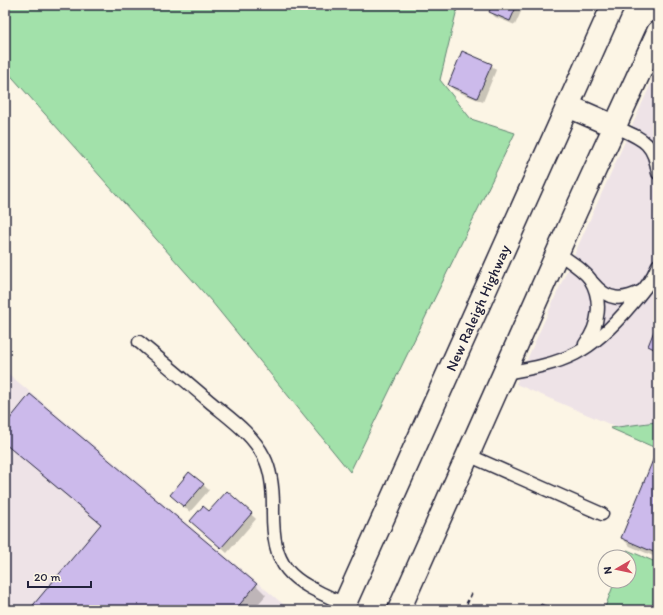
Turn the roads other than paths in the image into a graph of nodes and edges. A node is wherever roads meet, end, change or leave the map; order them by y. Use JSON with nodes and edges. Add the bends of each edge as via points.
{"nodes":[{"id":1,"x":613,"y":5,"type":"edge"},
{"id":2,"x":658,"y":32,"type":"edge"},
{"id":3,"x":568,"y":106,"type":"junction"},
{"id":4,"x":616,"y":127,"type":"junction"},
{"id":5,"x":658,"y":173,"type":"edge"},
{"id":6,"x":558,"y":254,"type":"junction"},
{"id":7,"x":658,"y":265,"type":"edge"},
{"id":8,"x":590,"y":279,"type":"junction"},
{"id":9,"x":643,"y":290,"type":"junction"},
{"id":10,"x":139,"y":342,"type":"dead end"},
{"id":11,"x":563,"y":360,"type":"junction"},
{"id":12,"x":505,"y":373,"type":"junction"},
{"id":13,"x":468,"y":455,"type":"junction"},
{"id":14,"x":602,"y":514,"type":"dead end"},
{"id":15,"x":343,"y":607,"type":"edge"},
{"id":16,"x":399,"y":610,"type":"edge"}],
"edges":[{"from":1,"to":3,"type":"highway","name":"New Raleigh Highway"},
{"from":2,"to":4,"type":"highway"},
{"from":3,"to":4,"type":"highway"},
{"from":3,"to":15,"type":"highway","name":"New Raleigh Highway"},
{"from":4,"to":5,"type":"lane","via":[[650,146]]},
{"from":4,"to":6,"type":"highway"},
{"from":6,"to":8,"type":"lane","via":[[577,266]]},
{"from":6,"to":12,"type":"highway"},
{"from":7,"to":9,"type":"lane"},
{"from":8,"to":9,"type":"lane","via":[[607,296],[618,299],[631,297]]},
{"from":8,"to":11,"type":"lane","via":[[598,313],[594,333],[583,348]]},
{"from":9,"to":11,"type":"lane","via":[[605,333],[585,350]]},
{"from":10,"to":15,"type":"lane","via":[[249,434],[264,457],[271,477],[275,543],[281,560],[291,575]]},
{"from":11,"to":12,"type":"lane"},
{"from":12,"to":13,"type":"highway"},
{"from":13,"to":14,"type":"lane"},
{"from":13,"to":16,"type":"highway"}]}
